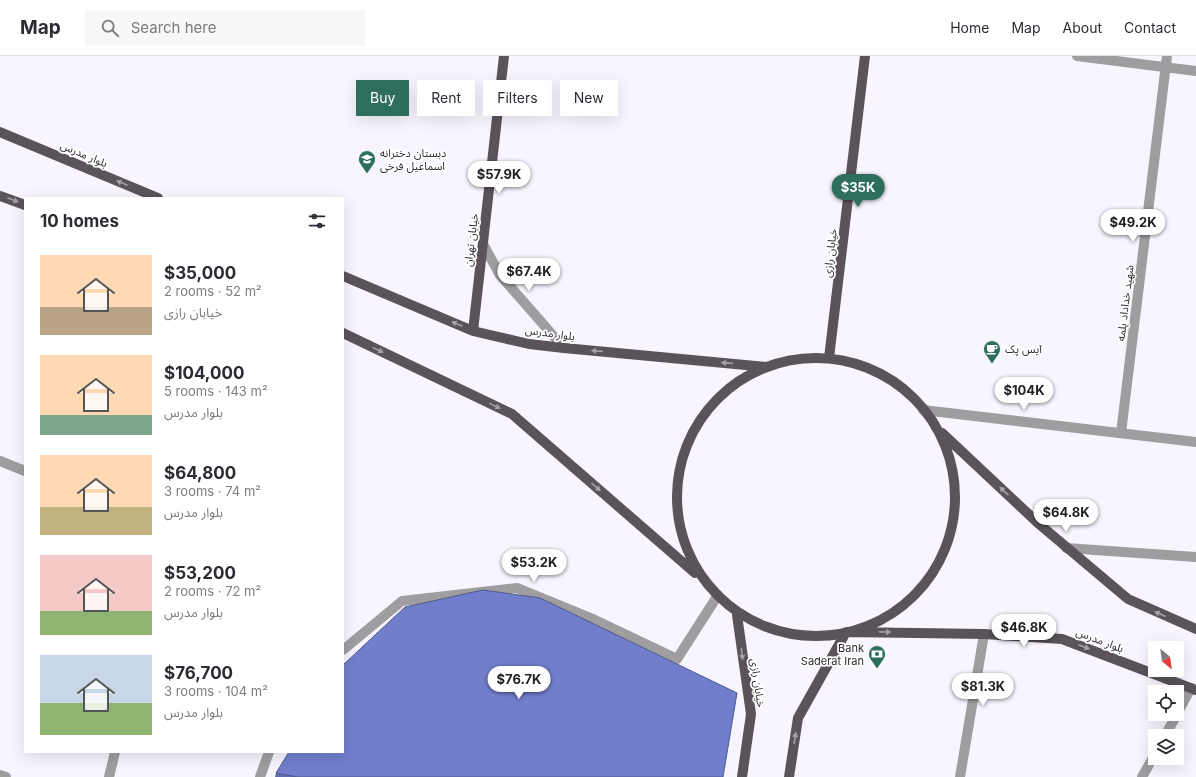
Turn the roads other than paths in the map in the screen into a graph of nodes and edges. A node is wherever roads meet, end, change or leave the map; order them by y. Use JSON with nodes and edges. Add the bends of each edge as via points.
{"nodes":[{"id":1,"x":504,"y":56,"type":"edge"},
{"id":2,"x":865,"y":56,"type":"edge"},
{"id":3,"x":1078,"y":56,"type":"edge"},
{"id":4,"x":1168,"y":56,"type":"edge"},
{"id":5,"x":1166,"y":68,"type":"junction"},
{"id":6,"x":1196,"y":71,"type":"edge"},
{"id":7,"x":0,"y":132,"type":"edge"},
{"id":8,"x":0,"y":196,"type":"edge"},
{"id":9,"x":156,"y":197,"type":"edge"},
{"id":10,"x":24,"y":205,"type":"edge"},
{"id":11,"x":483,"y":244,"type":"junction"},
{"id":12,"x":344,"y":276,"type":"edge"},
{"id":13,"x":472,"y":331,"type":"junction"},
{"id":14,"x":344,"y":333,"type":"edge"},
{"id":15,"x":564,"y":348,"type":"junction"},
{"id":16,"x":829,"y":358,"type":"junction"},
{"id":17,"x":766,"y":367,"type":"junction"},
{"id":18,"x":923,"y":410,"type":"junction"},
{"id":19,"x":940,"y":431,"type":"junction"},
{"id":20,"x":1121,"y":433,"type":"junction"},
{"id":21,"x":1196,"y":442,"type":"edge"},
{"id":22,"x":0,"y":461,"type":"edge"},
{"id":23,"x":24,"y":471,"type":"edge"},
{"id":24,"x":1066,"y":548,"type":"junction"},
{"id":25,"x":1196,"y":558,"type":"edge"},
{"id":26,"x":695,"y":573,"type":"junction"},
{"id":27,"x":718,"y":596,"type":"junction"},
{"id":28,"x":737,"y":615,"type":"junction"},
{"id":29,"x":1196,"y":629,"type":"edge"},
{"id":30,"x":846,"y":632,"type":"junction"},
{"id":31,"x":984,"y":634,"type":"junction"},
{"id":32,"x":344,"y":649,"type":"edge"},
{"id":33,"x":1194,"y":689,"type":"edge"},
{"id":34,"x":1184,"y":704,"type":"edge"},
{"id":35,"x":115,"y":753,"type":"edge"},
{"id":36,"x":269,"y":753,"type":"edge"},
{"id":37,"x":1149,"y":765,"type":"edge"},
{"id":38,"x":0,"y":776,"type":"edge"},
{"id":39,"x":6,"y":777,"type":"edge"},
{"id":40,"x":109,"y":777,"type":"edge"},
{"id":41,"x":260,"y":777,"type":"edge"},
{"id":42,"x":742,"y":777,"type":"edge"},
{"id":43,"x":789,"y":777,"type":"edge"},
{"id":44,"x":960,"y":777,"type":"edge"},
{"id":45,"x":1142,"y":777,"type":"edge"}],
"edges":[{"from":1,"to":11,"type":"main road","name":"خیابان تهران"},
{"from":2,"to":16,"type":"main road","name":"خیابان رازی"},
{"from":3,"to":5,"type":"street"},
{"from":4,"to":5,"type":"street","name":"شهید خداداد یلمه"},
{"from":5,"to":6,"type":"street"},
{"from":5,"to":20,"type":"street","name":"شهید خداداد یلمه"},
{"from":9,"to":7,"type":"main road","name":"بلوار مدرس","one_way":true},
{"from":8,"to":10,"type":"main road","one_way":true},
{"from":11,"to":13,"type":"main road","name":"خیابان تهران"},
{"from":11,"to":15,"type":"street","via":[[500,275]]},
{"from":13,"to":12,"type":"main road","name":"بلوار مدرس","one_way":true},
{"from":13,"to":15,"type":"main road","name":"بلوار مدرس","via":[[529,344]]},
{"from":14,"to":26,"type":"main road","one_way":true,"via":[[512,414]]},
{"from":17,"to":15,"type":"main road","name":"بلوار مدرس","one_way":true},
{"from":16,"to":17,"type":"main road","via":[[797,359]]},
{"from":16,"to":18,"type":"main road","via":[[874,370],[912,395]]},
{"from":17,"to":26,"type":"main road","via":[[730,387],[702,416],[683,451],[675,491]]},
{"from":18,"to":19,"type":"main road"},
{"from":18,"to":20,"type":"street"},
{"from":24,"to":19,"type":"main road","one_way":true},
{"from":19,"to":30,"type":"main road","via":[[955,473],[956,518],[942,560],[917,596],[881,623]]},
{"from":20,"to":21,"type":"street"},
{"from":22,"to":23,"type":"street"},
{"from":24,"to":25,"type":"street"},
{"from":29,"to":24,"type":"main road","one_way":true,"via":[[1128,599]]},
{"from":26,"to":27,"type":"main road"},
{"from":27,"to":28,"type":"main road"},
{"from":27,"to":32,"type":"street","via":[[677,659],[517,588],[402,601]]},
{"from":28,"to":30,"type":"main road","via":[[786,636]]},
{"from":28,"to":42,"type":"main road","name":"خیابان رازی","one_way":true,"via":[[751,714]]},
{"from":30,"to":31,"type":"main road","name":"بلوار مدرس","one_way":true},
{"from":43,"to":30,"type":"main road","one_way":true,"via":[[798,718]]},
{"from":31,"to":33,"type":"main road","name":"بلوار مدرس","one_way":true,"via":[[1062,639]]},
{"from":31,"to":44,"type":"street"},
{"from":33,"to":34,"type":"street"},
{"from":35,"to":40,"type":"street"},
{"from":36,"to":41,"type":"street"},
{"from":37,"to":45,"type":"street"},
{"from":38,"to":39,"type":"street"}]}
